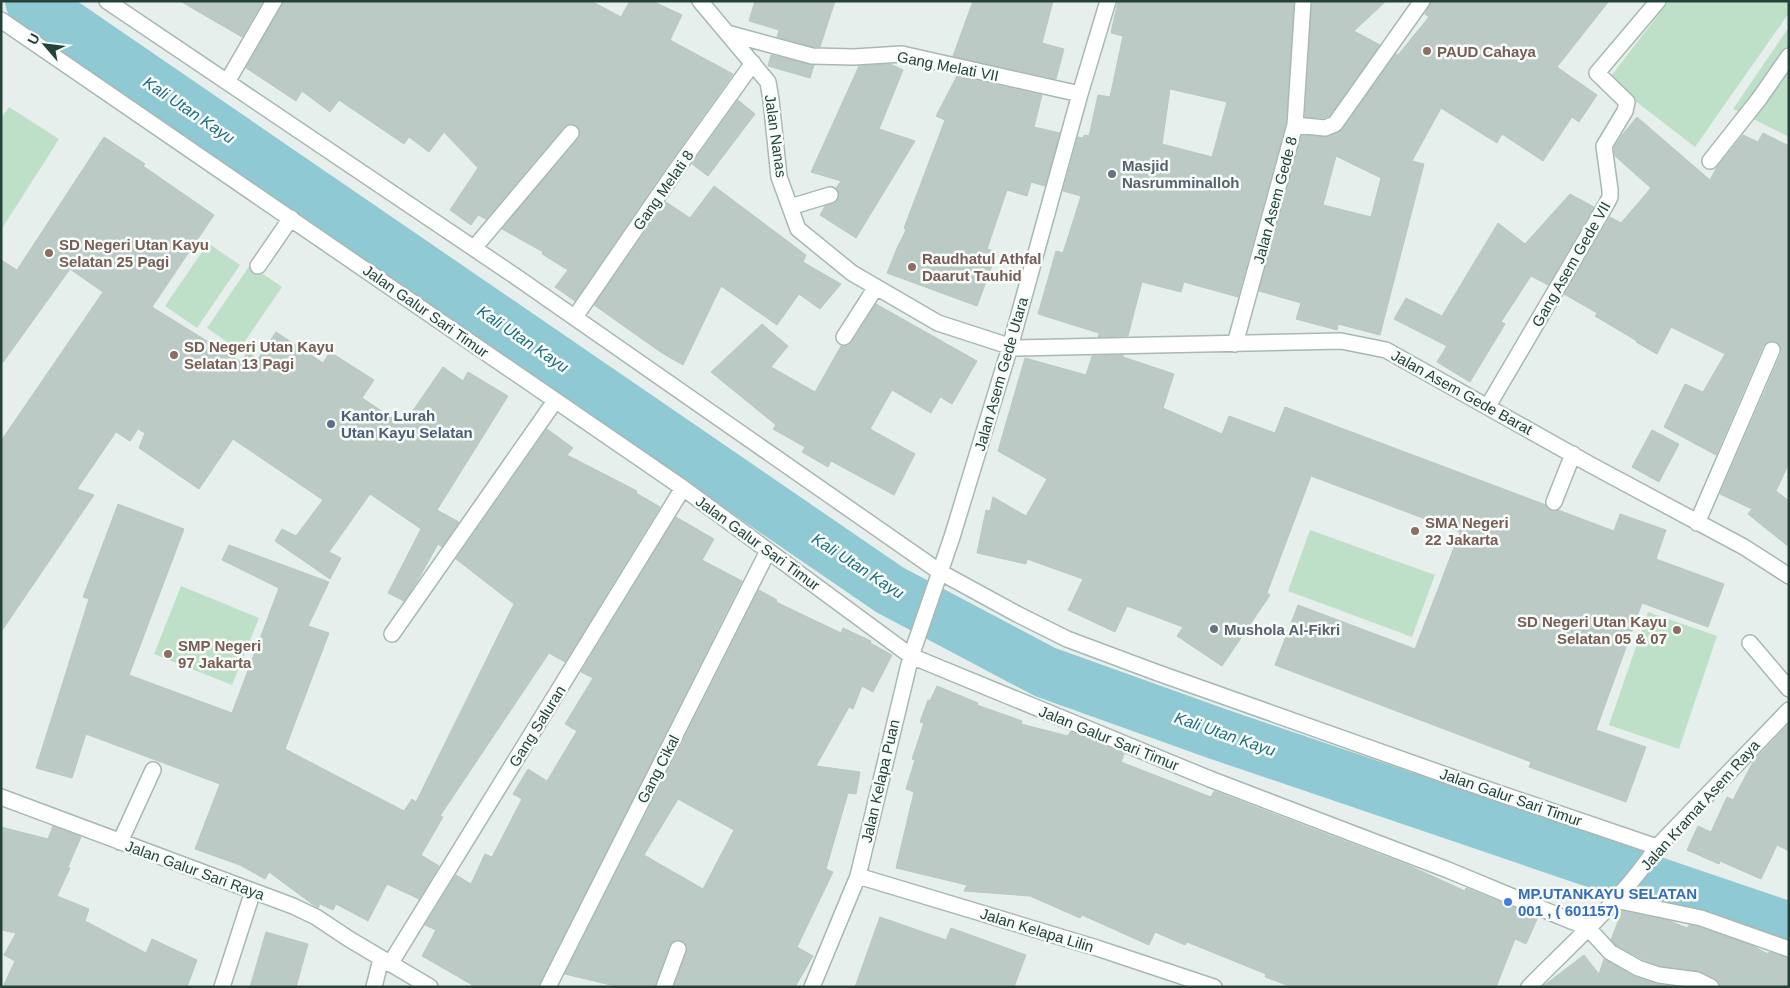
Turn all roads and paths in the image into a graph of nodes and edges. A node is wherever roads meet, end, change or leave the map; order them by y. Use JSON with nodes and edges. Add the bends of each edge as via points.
{"nodes":[{"id":1,"x":107,"y":1,"type":"edge"},
{"id":2,"x":274,"y":1,"type":"edge"},
{"id":3,"x":700,"y":1,"type":"edge"},
{"id":4,"x":1108,"y":1,"type":"edge"},
{"id":5,"x":1302,"y":1,"type":"edge"},
{"id":6,"x":1422,"y":1,"type":"edge"},
{"id":7,"x":1658,"y":1,"type":"edge"},
{"id":8,"x":1,"y":20,"type":"edge"},
{"id":9,"x":726,"y":33,"type":"junction"},
{"id":10,"x":1789,"y":56,"type":"edge"},
{"id":11,"x":753,"y":63,"type":"junction"},
{"id":12,"x":227,"y":82,"type":"junction"},
{"id":13,"x":1080,"y":94,"type":"junction"},
{"id":14,"x":1295,"y":125,"type":"junction"},
{"id":15,"x":571,"y":133,"type":"dead end"},
{"id":16,"x":1710,"y":161,"type":"dead end"},
{"id":17,"x":830,"y":195,"type":"dead end"},
{"id":18,"x":790,"y":207,"type":"junction"},
{"id":19,"x":291,"y":218,"type":"junction"},
{"id":20,"x":474,"y":248,"type":"junction"},
{"id":21,"x":258,"y":266,"type":"dead end"},
{"id":22,"x":876,"y":287,"type":"junction"},
{"id":23,"x":575,"y":318,"type":"junction"},
{"id":24,"x":844,"y":337,"type":"dead end"},
{"id":25,"x":1235,"y":344,"type":"junction"},
{"id":26,"x":1010,"y":347,"type":"junction"},
{"id":27,"x":1772,"y":350,"type":"dead end"},
{"id":28,"x":554,"y":401,"type":"junction"},
{"id":29,"x":1488,"y":406,"type":"junction"},
{"id":30,"x":1573,"y":454,"type":"junction"},
{"id":31,"x":683,"y":488,"type":"junction"},
{"id":32,"x":1554,"y":502,"type":"dead end"},
{"id":33,"x":1697,"y":522,"type":"junction"},
{"id":34,"x":768,"y":551,"type":"junction"},
{"id":35,"x":940,"y":572,"type":"junction"},
{"id":36,"x":1789,"y":576,"type":"edge"},
{"id":37,"x":392,"y":634,"type":"dead end"},
{"id":38,"x":1750,"y":643,"type":"dead end"},
{"id":39,"x":912,"y":652,"type":"junction"},
{"id":40,"x":1789,"y":689,"type":"edge"},
{"id":41,"x":1789,"y":710,"type":"edge"},
{"id":42,"x":153,"y":770,"type":"dead end"},
{"id":43,"x":1,"y":797,"type":"edge"},
{"id":44,"x":120,"y":842,"type":"junction"},
{"id":45,"x":1658,"y":848,"type":"junction"},
{"id":46,"x":858,"y":876,"type":"junction"},
{"id":47,"x":253,"y":891,"type":"junction"},
{"id":48,"x":1618,"y":897,"type":"junction"},
{"id":49,"x":1588,"y":928,"type":"junction"},
{"id":50,"x":1789,"y":948,"type":"edge"},
{"id":51,"x":678,"y":949,"type":"dead end"},
{"id":52,"x":389,"y":963,"type":"junction"},
{"id":53,"x":427,"y":985,"type":"edge"},
{"id":54,"x":222,"y":987,"type":"edge"},
{"id":55,"x":374,"y":987,"type":"edge"},
{"id":56,"x":548,"y":987,"type":"edge"},
{"id":57,"x":664,"y":987,"type":"edge"},
{"id":58,"x":812,"y":987,"type":"edge"},
{"id":59,"x":1214,"y":987,"type":"edge"},
{"id":60,"x":1529,"y":987,"type":"edge"},
{"id":61,"x":1711,"y":987,"type":"edge"}],
"edges":[{"from":1,"to":12,"type":"street","name":"Jalan Galur Sari Timur"},
{"from":2,"to":12,"type":"street"},
{"from":3,"to":9,"type":"street","name":"Jalan Nanas"},
{"from":4,"to":13,"type":"street","name":"Jalan Asem Gede Utara"},
{"from":5,"to":14,"type":"street"},
{"from":6,"to":14,"type":"street","name":"Jalan Asem Gede 8","via":[[1335,124],[1325,128]]},
{"from":7,"to":29,"type":"street","name":"Gang Asem Gede VII","via":[[1597,73],[1627,102],[1604,146],[1610,197]]},
{"from":8,"to":19,"type":"street","name":"Jalan Galur Sari Timur"},
{"from":9,"to":11,"type":"street","name":"Jalan Nanas"},
{"from":9,"to":13,"type":"street","name":"Gang Melati VII","via":[[812,56],[902,54]]},
{"from":10,"to":16,"type":"street","via":[[1760,99]]},
{"from":11,"to":18,"type":"street","name":"Jalan Nanas","via":[[768,82],[779,177]]},
{"from":11,"to":23,"type":"street","name":"Gang Melati 8"},
{"from":12,"to":20,"type":"street","name":"Jalan Galur Sari Timur"},
{"from":13,"to":26,"type":"street","name":"Jalan Asem Gede Utara"},
{"from":14,"to":25,"type":"street","name":"Jalan Asem Gede 8"},
{"from":15,"to":20,"type":"street"},
{"from":17,"to":18,"type":"street"},
{"from":18,"to":22,"type":"street","name":"Jalan Nanas","via":[[798,229],[852,273]]},
{"from":19,"to":21,"type":"street"},
{"from":19,"to":28,"type":"street","name":"Jalan Galur Sari Timur"},
{"from":20,"to":23,"type":"street","name":"Jalan Galur Sari Timur"},
{"from":22,"to":24,"type":"street"},
{"from":22,"to":26,"type":"street","name":"Jalan Nanas","via":[[938,323]]},
{"from":23,"to":35,"type":"street","name":"Jalan Galur Sari Timur"},
{"from":25,"to":26,"type":"street","name":"Jalan Asem Gede Barat"},
{"from":25,"to":29,"type":"street","name":"Jalan Asem Gede Barat","via":[[1341,341],[1386,350]]},
{"from":26,"to":35,"type":"street","name":"Jalan Asem Gede Utara"},
{"from":27,"to":33,"type":"street"},
{"from":28,"to":31,"type":"street","name":"Jalan Galur Sari Timur"},
{"from":28,"to":37,"type":"street"},
{"from":29,"to":30,"type":"street","name":"Jalan Asem Gede Barat"},
{"from":30,"to":32,"type":"street"},
{"from":30,"to":33,"type":"street","name":"Jalan Asem Gede Barat"},
{"from":31,"to":34,"type":"street","name":"Jalan Galur Sari Timur"},
{"from":31,"to":52,"type":"street","name":"Gang Saluran"},
{"from":33,"to":36,"type":"street","name":"Jalan Asem Gede Barat"},
{"from":34,"to":39,"type":"street","name":"Jalan Galur Sari Timur"},
{"from":34,"to":56,"type":"street","name":"Gang Cikal"},
{"from":35,"to":39,"type":"street","name":"Jalan Kelapa Puan"},
{"from":35,"to":45,"type":"street","name":"Jalan Galur Sari Timur","via":[[1067,640]]},
{"from":38,"to":40,"type":"street"},
{"from":39,"to":46,"type":"street","name":"Jalan Kelapa Puan"},
{"from":39,"to":49,"type":"street","name":"Jalan Galur Sari Timur","via":[[1183,768],[1448,870]]},
{"from":41,"to":45,"type":"street","name":"Jalan Kramat Asem Raya"},
{"from":42,"to":44,"type":"street"},
{"from":43,"to":44,"type":"street","name":"Jalan Galur Sari Raya"},
{"from":44,"to":47,"type":"street","name":"Jalan Galur Sari Raya"},
{"from":45,"to":48,"type":"street","name":"Jalan Kramat Asem Raya"},
{"from":46,"to":58,"type":"street","name":"Jalan Kelapa Puan"},
{"from":46,"to":59,"type":"street","name":"Jalan Kelapa Lilin"},
{"from":47,"to":52,"type":"street","name":"Jalan Galur Sari Raya","via":[[316,917]]},
{"from":47,"to":54,"type":"street"},
{"from":48,"to":49,"type":"street","name":"Jalan Kramat Asem Raya"},
{"from":48,"to":50,"type":"street","via":[[1701,918]]},
{"from":49,"to":60,"type":"street","name":"Jalan Kramat Asem Raya"},
{"from":49,"to":61,"type":"street","via":[[1610,952],[1638,968],[1658,975],[1697,980]]},
{"from":51,"to":57,"type":"street"},
{"from":52,"to":53,"type":"street","name":"Jalan Galur Sari Raya"},
{"from":52,"to":55,"type":"street","name":"Gang Saluran"}]}
